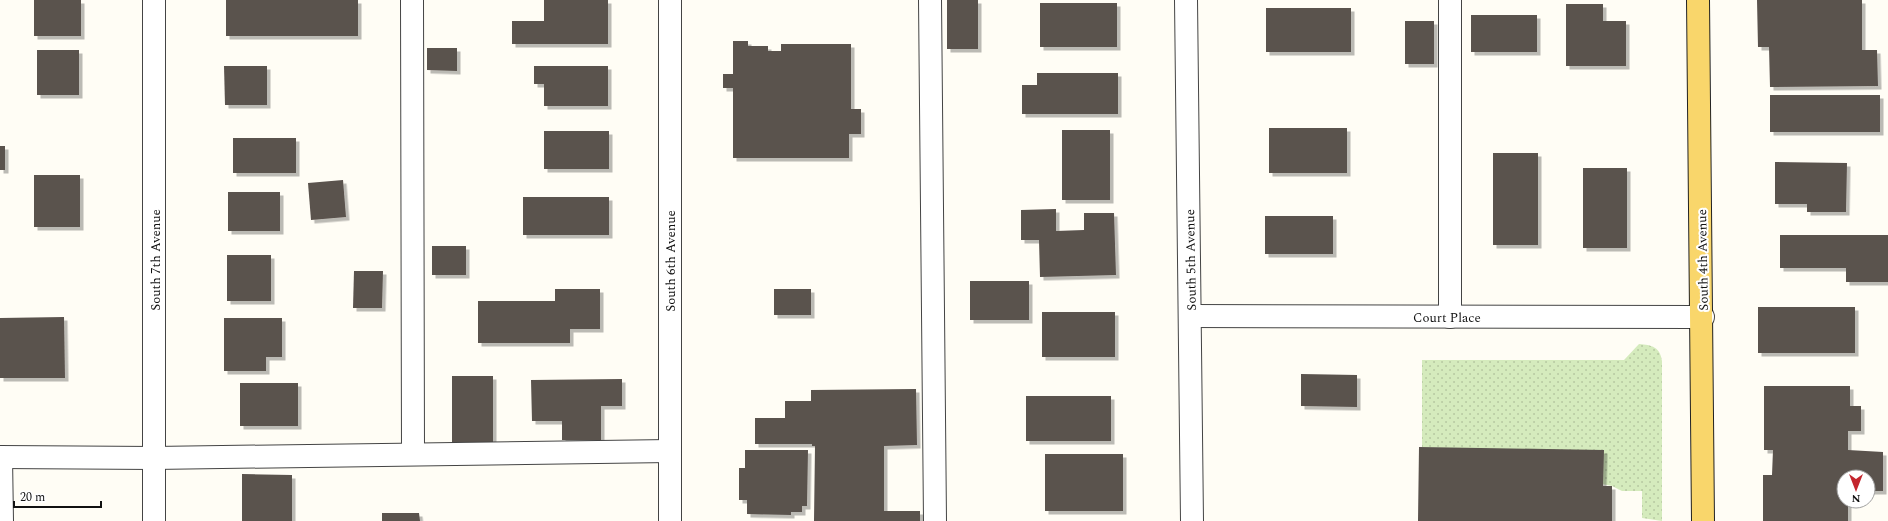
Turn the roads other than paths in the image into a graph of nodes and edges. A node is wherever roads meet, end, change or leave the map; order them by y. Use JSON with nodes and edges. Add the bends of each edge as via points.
{"nodes":[{"id":1,"x":154,"y":0,"type":"edge"},
{"id":2,"x":412,"y":0,"type":"edge"},
{"id":3,"x":670,"y":0,"type":"edge"},
{"id":4,"x":930,"y":0,"type":"edge"},
{"id":5,"x":1186,"y":0,"type":"edge"},
{"id":6,"x":1450,"y":0,"type":"edge"},
{"id":7,"x":1698,"y":0,"type":"edge"},
{"id":8,"x":1190,"y":316,"type":"junction"},
{"id":9,"x":1450,"y":316,"type":"junction"},
{"id":10,"x":1703,"y":317,"type":"junction"},
{"id":11,"x":670,"y":451,"type":"junction"},
{"id":12,"x":414,"y":453,"type":"junction"},
{"id":13,"x":0,"y":457,"type":"edge"},
{"id":14,"x":154,"y":458,"type":"junction"},
{"id":15,"x":2,"y":521,"type":"edge"},
{"id":16,"x":154,"y":521,"type":"edge"},
{"id":17,"x":670,"y":521,"type":"edge"},
{"id":18,"x":935,"y":521,"type":"edge"},
{"id":19,"x":1192,"y":521,"type":"edge"},
{"id":20,"x":1703,"y":521,"type":"edge"}],
"edges":[{"from":1,"to":14,"type":"street","name":"South 7th Avenue"},
{"from":2,"to":12,"type":"street"},
{"from":3,"to":11,"type":"street","name":"South 6th Avenue"},
{"from":4,"to":18,"type":"street"},
{"from":5,"to":8,"type":"street","name":"South 5th Avenue"},
{"from":6,"to":9,"type":"street"},
{"from":7,"to":10,"type":"main road","name":"South 4th Avenue"},
{"from":8,"to":9,"type":"street","name":"Court Place"},
{"from":8,"to":19,"type":"street","name":"South 5th Avenue"},
{"from":9,"to":10,"type":"street","name":"Court Place"},
{"from":10,"to":20,"type":"main road","name":"South 4th Avenue"},
{"from":11,"to":12,"type":"street"},
{"from":11,"to":17,"type":"street","name":"South 6th Avenue"},
{"from":12,"to":14,"type":"street"},
{"from":13,"to":14,"type":"street"},
{"from":13,"to":15,"type":"street"},
{"from":14,"to":16,"type":"street","name":"South 7th Avenue"}]}
